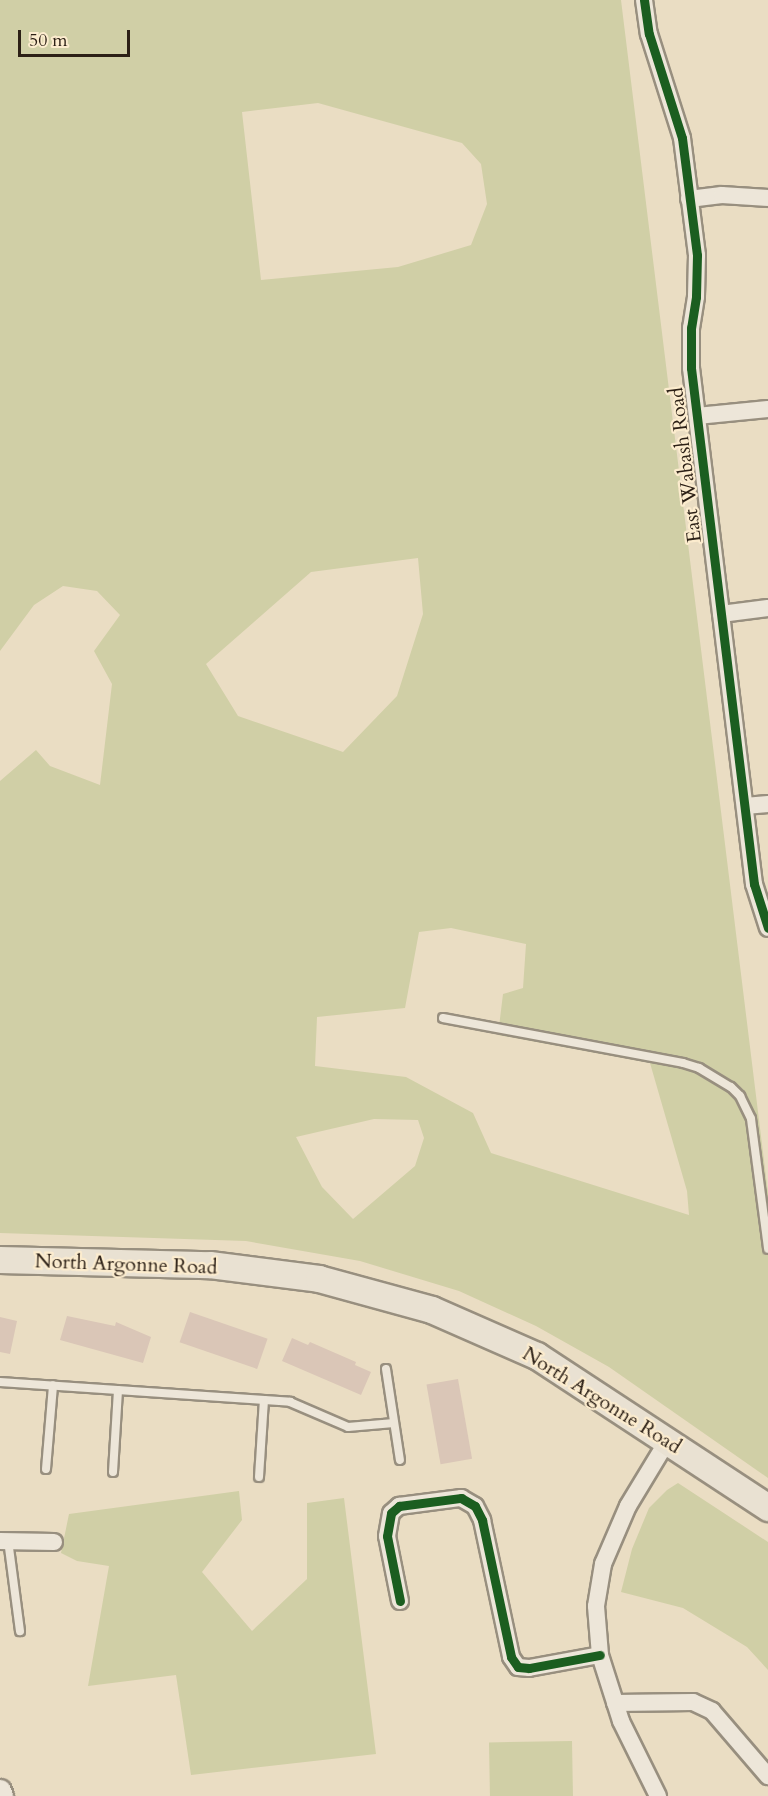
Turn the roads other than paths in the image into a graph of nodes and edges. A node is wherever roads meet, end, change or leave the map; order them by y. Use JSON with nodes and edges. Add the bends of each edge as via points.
{"nodes":[{"id":1,"x":644,"y":0,"type":"edge"},
{"id":2,"x":768,"y":198,"type":"edge"},
{"id":3,"x":689,"y":199,"type":"junction"},
{"id":4,"x":768,"y":409,"type":"edge"},
{"id":5,"x":697,"y":416,"type":"junction"},
{"id":6,"x":768,"y":608,"type":"edge"},
{"id":7,"x":721,"y":614,"type":"junction"},
{"id":8,"x":768,"y":804,"type":"edge"},
{"id":9,"x":745,"y":806,"type":"junction"},
{"id":10,"x":768,"y":928,"type":"edge"},
{"id":11,"x":443,"y":1018,"type":"dead end"},
{"id":12,"x":768,"y":1249,"type":"edge"},
{"id":13,"x":0,"y":1260,"type":"edge"},
{"id":14,"x":386,"y":1370,"type":"dead end"},
{"id":15,"x":0,"y":1382,"type":"edge"},
{"id":16,"x":53,"y":1385,"type":"junction"},
{"id":17,"x":118,"y":1390,"type":"junction"},
{"id":18,"x":264,"y":1400,"type":"junction"},
{"id":19,"x":394,"y":1423,"type":"junction"},
{"id":20,"x":668,"y":1440,"type":"junction"},
{"id":21,"x":400,"y":1460,"type":"dead end"},
{"id":22,"x":46,"y":1469,"type":"dead end"},
{"id":23,"x":113,"y":1472,"type":"dead end"},
{"id":24,"x":259,"y":1477,"type":"dead end"},
{"id":25,"x":768,"y":1508,"type":"edge"},
{"id":26,"x":4,"y":1541,"type":"edge"},
{"id":27,"x":54,"y":1542,"type":"dead end"},
{"id":28,"x":400,"y":1601,"type":"dead end"},
{"id":29,"x":20,"y":1631,"type":"dead end"},
{"id":30,"x":600,"y":1655,"type":"junction"},
{"id":31,"x":615,"y":1703,"type":"junction"},
{"id":32,"x":768,"y":1776,"type":"edge"},
{"id":33,"x":0,"y":1791,"type":"edge"},
{"id":34,"x":2,"y":1796,"type":"edge"},
{"id":35,"x":658,"y":1796,"type":"edge"}],
"edges":[{"from":1,"to":3,"type":"street","name":"East Wabash Road","via":[[661,80],[674,105],[682,138]]},
{"from":2,"to":3,"type":"street","via":[[722,195]]},
{"from":3,"to":5,"type":"street","name":"East Wabash Road","via":[[697,255],[691,328]]},
{"from":4,"to":5,"type":"street"},
{"from":5,"to":7,"type":"street","name":"East Wabash Road"},
{"from":6,"to":7,"type":"street"},
{"from":7,"to":9,"type":"street","name":"East Wabash Road"},
{"from":8,"to":9,"type":"street"},
{"from":9,"to":10,"type":"street","name":"East Wabash Road","via":[[754,884]]},
{"from":11,"to":12,"type":"lane","via":[[683,1063],[731,1087],[751,1119]]},
{"from":13,"to":20,"type":"main road","name":"North Argonne Road","via":[[210,1265],[319,1279],[432,1310],[537,1356]]},
{"from":14,"to":19,"type":"lane"},
{"from":15,"to":16,"type":"lane"},
{"from":16,"to":17,"type":"lane"},
{"from":16,"to":22,"type":"lane"},
{"from":17,"to":18,"type":"lane"},
{"from":17,"to":23,"type":"lane"},
{"from":18,"to":19,"type":"lane","via":[[290,1402],[354,1428]]},
{"from":18,"to":24,"type":"lane"},
{"from":19,"to":21,"type":"lane"},
{"from":20,"to":25,"type":"main road","name":"North Argonne Road"},
{"from":20,"to":30,"type":"street","via":[[628,1506],[603,1564],[596,1606]]},
{"from":26,"to":27,"type":"street"},
{"from":26,"to":29,"type":"lane"},
{"from":28,"to":30,"type":"street","via":[[387,1536],[391,1513],[399,1506],[461,1498],[476,1506],[482,1520],[511,1657],[518,1667]]},
{"from":30,"to":31,"type":"street"},
{"from":31,"to":32,"type":"street","via":[[693,1702],[712,1711]]},
{"from":31,"to":35,"type":"street"},
{"from":33,"to":34,"type":"street"}]}
